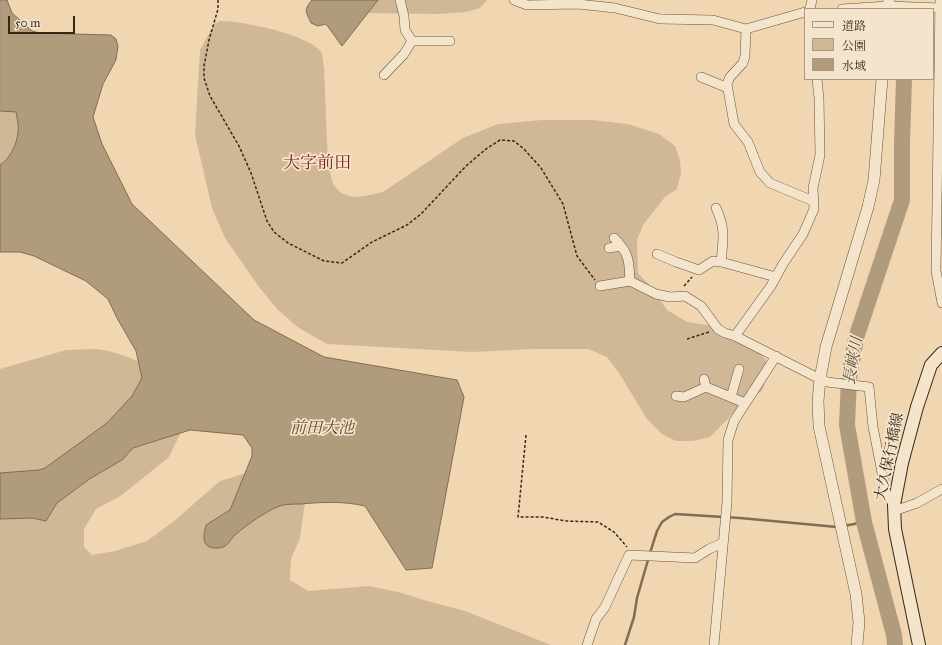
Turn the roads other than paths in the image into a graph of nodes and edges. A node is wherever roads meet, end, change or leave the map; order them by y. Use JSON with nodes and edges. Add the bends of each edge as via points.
{"nodes":[{"id":1,"x":400,"y":0,"type":"edge"},
{"id":2,"x":514,"y":0,"type":"edge"},
{"id":3,"x":890,"y":5,"type":"edge"},
{"id":4,"x":938,"y":5,"type":"edge"},
{"id":5,"x":854,"y":8,"type":"edge"},
{"id":6,"x":804,"y":12,"type":"edge"},
{"id":7,"x":746,"y":28,"type":"junction"},
{"id":8,"x":412,"y":41,"type":"junction"},
{"id":9,"x":450,"y":41,"type":"dead end"},
{"id":10,"x":384,"y":75,"type":"dead end"},
{"id":11,"x":701,"y":77,"type":"dead end"},
{"id":12,"x":817,"y":80,"type":"edge"},
{"id":13,"x":882,"y":80,"type":"edge"},
{"id":14,"x":728,"y":88,"type":"junction"},
{"id":15,"x":813,"y":201,"type":"junction"},
{"id":16,"x":716,"y":208,"type":"dead end"},
{"id":17,"x":614,"y":238,"type":"dead end"},
{"id":18,"x":621,"y":246,"type":"junction"},
{"id":19,"x":609,"y":248,"type":"dead end"},
{"id":20,"x":657,"y":254,"type":"dead end"},
{"id":21,"x":720,"y":262,"type":"junction"},
{"id":22,"x":776,"y":277,"type":"junction"},
{"id":23,"x":630,"y":281,"type":"junction"},
{"id":24,"x":600,"y":286,"type":"road end"},
{"id":25,"x":942,"y":303,"type":"edge"},
{"id":26,"x":735,"y":336,"type":"junction"},
{"id":27,"x":941,"y":351,"type":"edge"},
{"id":28,"x":776,"y":356,"type":"junction"},
{"id":29,"x":739,"y":368,"type":"dead end"},
{"id":30,"x":824,"y":380,"type":"junction"},
{"id":31,"x":676,"y":396,"type":"dead end"},
{"id":32,"x":731,"y":398,"type":"junction"},
{"id":33,"x":745,"y":403,"type":"junction"},
{"id":34,"x":942,"y":489,"type":"edge"},
{"id":35,"x":894,"y":508,"type":"junction"},
{"id":36,"x":723,"y":543,"type":"junction"},
{"id":37,"x":587,"y":645,"type":"edge"},
{"id":38,"x":714,"y":645,"type":"edge"},
{"id":39,"x":857,"y":645,"type":"edge"},
{"id":40,"x":918,"y":645,"type":"edge"}],
"edges":[{"from":1,"to":8,"type":"street","via":[[405,30]]},
{"from":2,"to":7,"type":"street","via":[[527,5],[578,4],[615,8],[660,19],[713,20]]},
{"from":3,"to":4,"type":"street"},
{"from":3,"to":5,"type":"street"},
{"from":4,"to":25,"type":"street","via":[[936,271]]},
{"from":6,"to":7,"type":"street"},
{"from":7,"to":14,"type":"street","via":[[743,63],[730,77]]},
{"from":8,"to":9,"type":"street"},
{"from":8,"to":10,"type":"street","via":[[404,54]]},
{"from":11,"to":14,"type":"street"},
{"from":12,"to":15,"type":"street","via":[[820,155]]},
{"from":13,"to":30,"type":"street","via":[[874,180],[826,347]]},
{"from":14,"to":15,"type":"street","via":[[734,124],[748,142],[760,172],[770,183]]},
{"from":15,"to":22,"type":"street","via":[[814,209],[803,234]]},
{"from":16,"to":21,"type":"street","via":[[722,221]]},
{"from":17,"to":18,"type":"street"},
{"from":18,"to":19,"type":"street"},
{"from":18,"to":23,"type":"street","via":[[629,262]]},
{"from":20,"to":21,"type":"street","via":[[699,270],[713,262]]},
{"from":21,"to":22,"type":"street"},
{"from":22,"to":26,"type":"street"},
{"from":23,"to":24,"type":"street"},
{"from":23,"to":26,"type":"street","via":[[656,294],[670,297],[685,296],[700,306],[718,329]]},
{"from":26,"to":28,"type":"street"},
{"from":27,"to":35,"type":"main road","name":"大久保行橋線","via":[[930,365],[917,408],[902,464]]},
{"from":28,"to":30,"type":"street"},
{"from":28,"to":33,"type":"street"},
{"from":29,"to":32,"type":"street"},
{"from":30,"to":35,"type":"street","via":[[869,387],[873,426],[886,493]]},
{"from":30,"to":39,"type":"street","via":[[818,401],[819,426],[856,594],[859,622]]},
{"from":31,"to":32,"type":"street","via":[[684,397],[705,383]]},
{"from":32,"to":33,"type":"street"},
{"from":33,"to":36,"type":"street","via":[[734,421],[728,440],[727,502]]},
{"from":34,"to":35,"type":"street","via":[[917,503]]},
{"from":35,"to":40,"type":"main road","name":"大久保行橋線","via":[[900,558]]},
{"from":36,"to":37,"type":"street","via":[[695,558],[629,554],[605,607],[596,619]]},
{"from":36,"to":38,"type":"street"}]}
